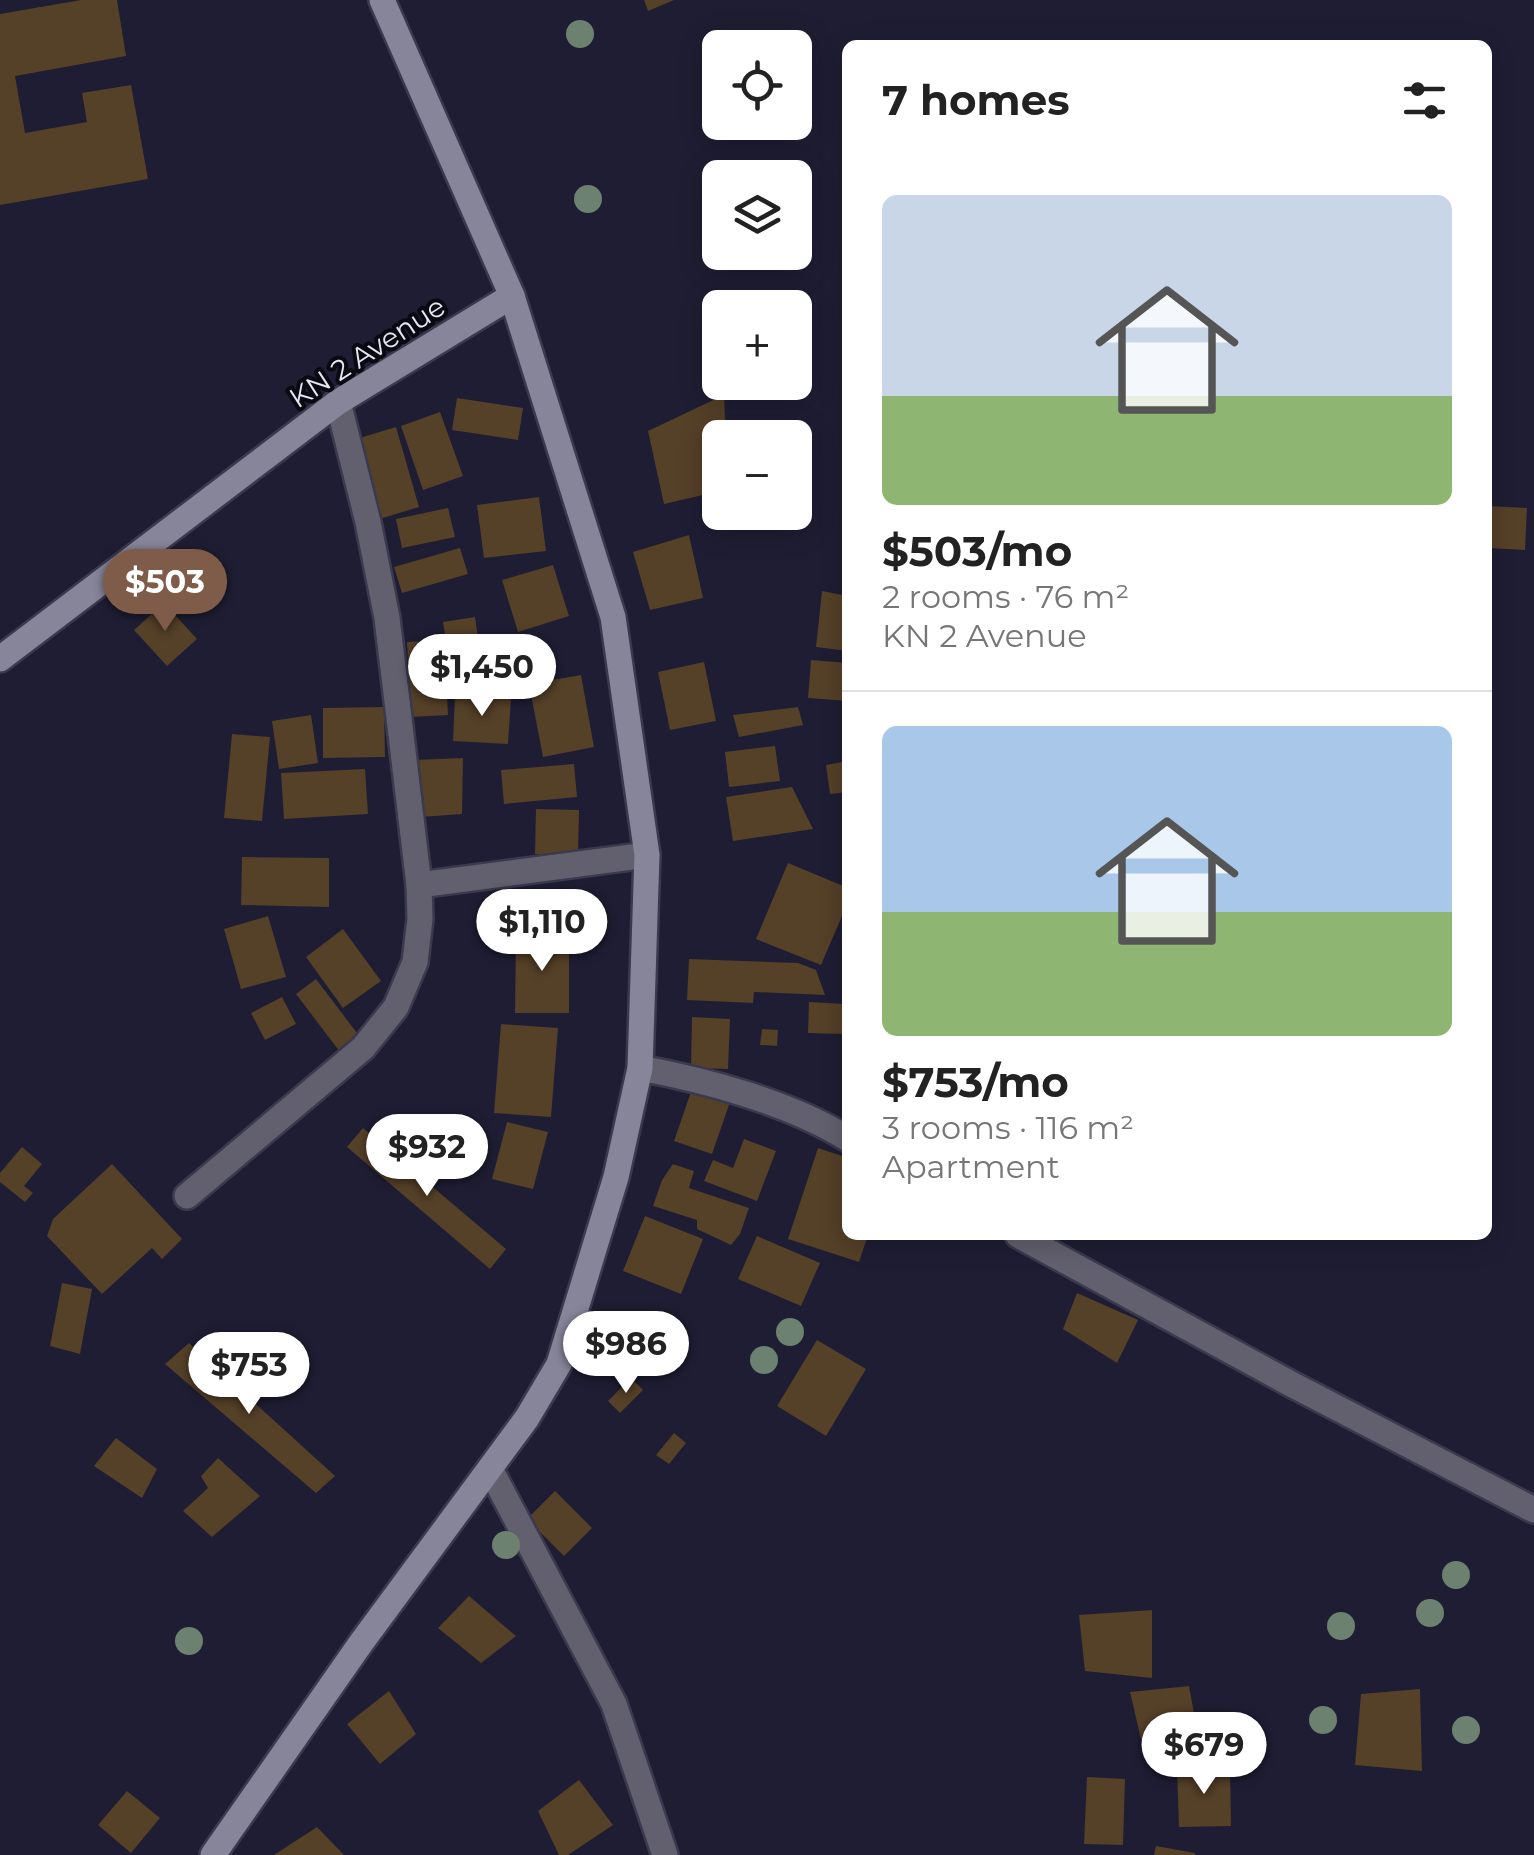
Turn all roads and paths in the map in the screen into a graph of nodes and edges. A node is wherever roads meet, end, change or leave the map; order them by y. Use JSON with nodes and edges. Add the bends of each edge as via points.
{"nodes":[{"id":1,"x":382,"y":0,"type":"edge"},
{"id":2,"x":512,"y":296,"type":"junction"},
{"id":3,"x":338,"y":402,"type":"junction"},
{"id":4,"x":0,"y":659,"type":"edge"},
{"id":5,"x":647,"y":856,"type":"junction"},
{"id":6,"x":419,"y":885,"type":"junction"},
{"id":7,"x":640,"y":1068,"type":"junction"},
{"id":8,"x":842,"y":1135,"type":"edge"},
{"id":9,"x":187,"y":1196,"type":"dead end"},
{"id":10,"x":1027,"y":1240,"type":"edge"},
{"id":11,"x":490,"y":1470,"type":"junction"},
{"id":12,"x":1534,"y":1510,"type":"edge"},
{"id":13,"x":213,"y":1855,"type":"edge"},
{"id":14,"x":666,"y":1855,"type":"edge"}],
"edges":[{"from":1,"to":2,"type":"street"},
{"from":2,"to":3,"type":"street","name":"KN 2 Avenue"},
{"from":2,"to":5,"type":"street","via":[[613,617]]},
{"from":3,"to":4,"type":"street","name":"KN 2 Avenue"},
{"from":3,"to":6,"type":"street","via":[[387,618]]},
{"from":5,"to":6,"type":"street"},
{"from":5,"to":7,"type":"street"},
{"from":6,"to":9,"type":"street","via":[[415,962],[396,1007],[363,1048]]},
{"from":7,"to":8,"type":"street","via":[[696,1079]]},
{"from":7,"to":11,"type":"street","via":[[616,1177],[559,1364]]},
{"from":10,"to":12,"type":"street"},
{"from":11,"to":13,"type":"street"},
{"from":11,"to":14,"type":"street","via":[[614,1704]]}]}
